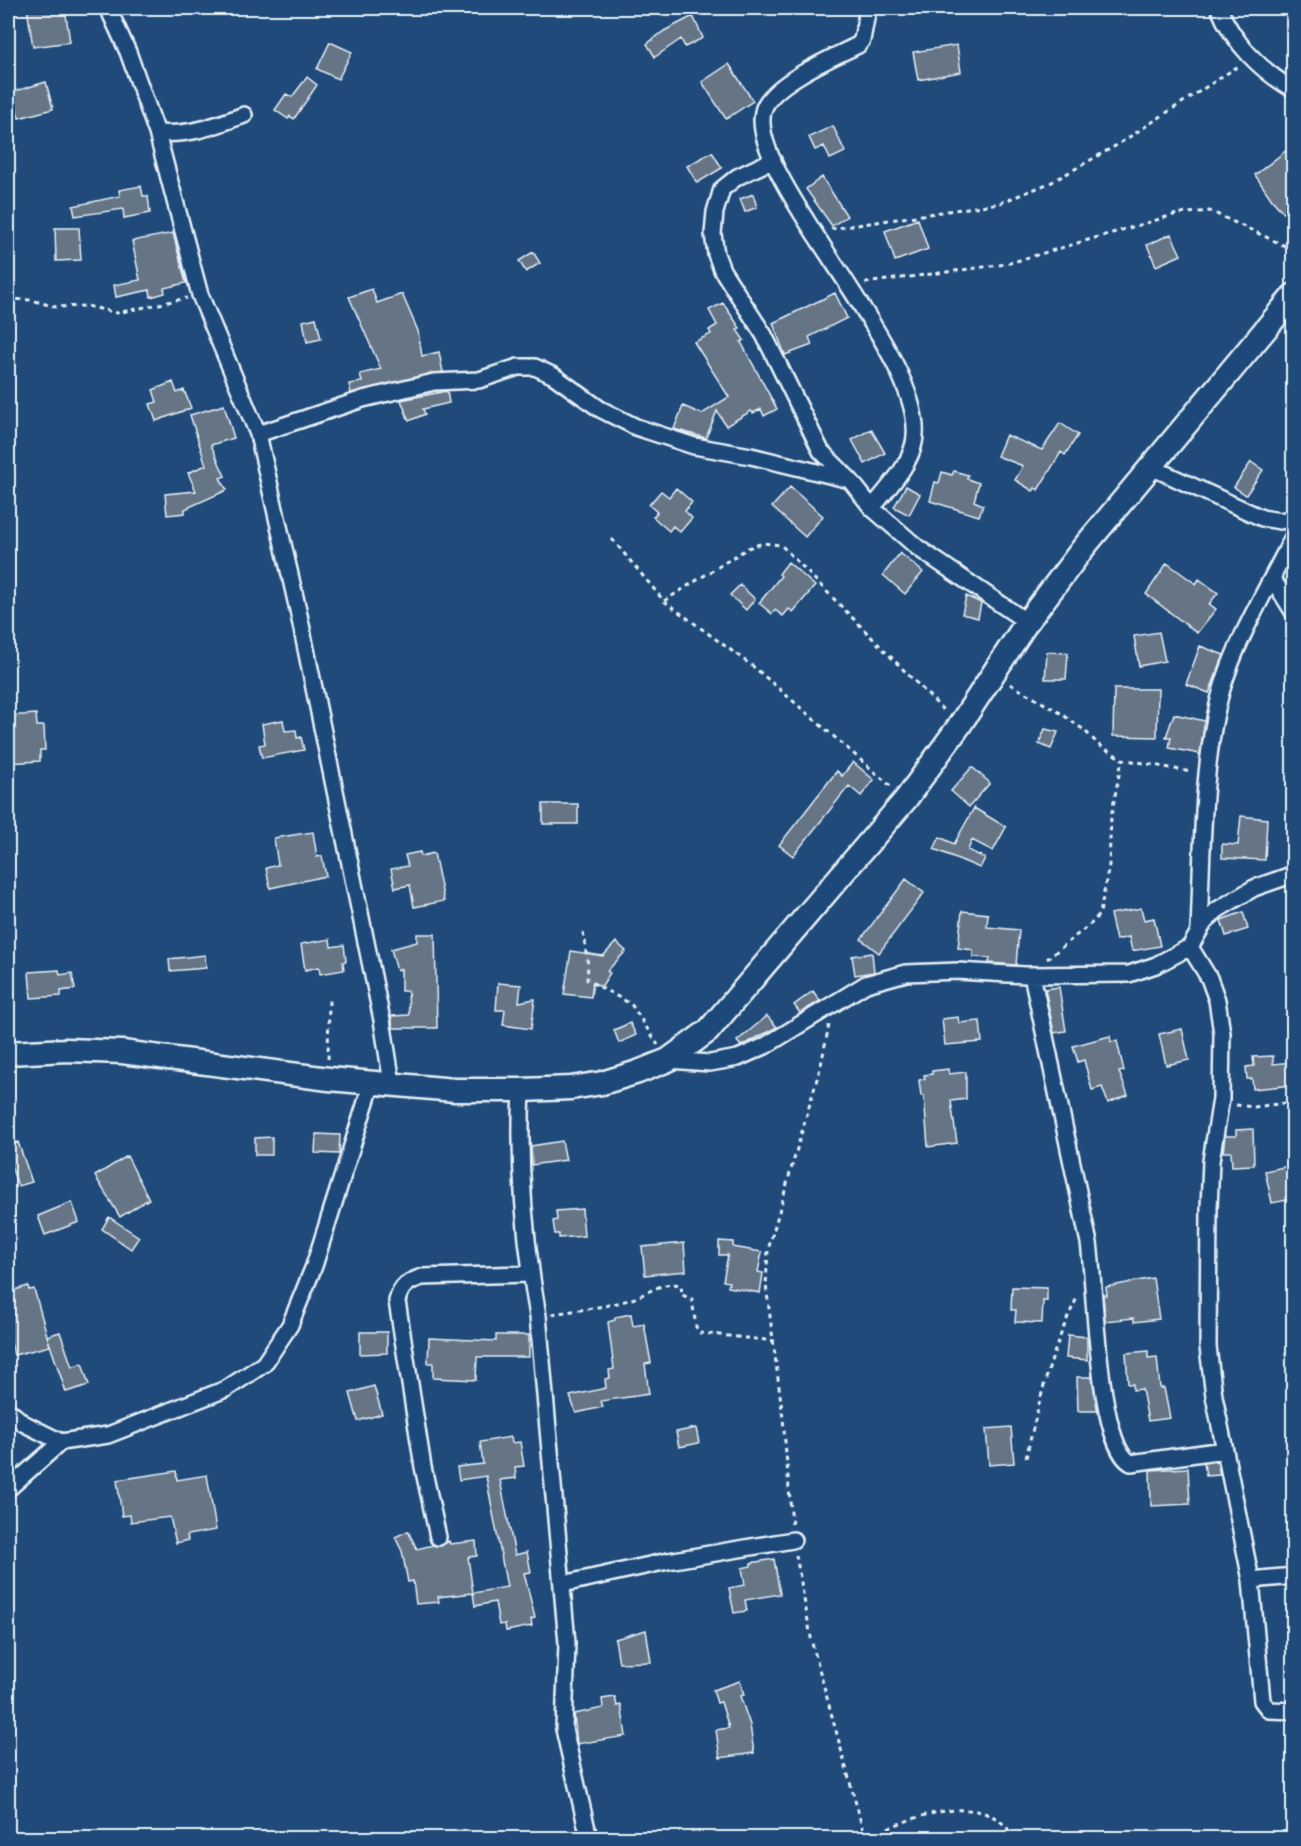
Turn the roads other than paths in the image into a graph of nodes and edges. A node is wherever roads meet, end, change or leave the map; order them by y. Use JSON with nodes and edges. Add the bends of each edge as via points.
{"nodes":[{"id":1,"x":108,"y":8,"type":"edge"},
{"id":2,"x":868,"y":8,"type":"edge"},
{"id":3,"x":1219,"y":8,"type":"edge"},
{"id":4,"x":1293,"y":90,"type":"edge"},
{"id":5,"x":244,"y":115,"type":"dead end"},
{"id":6,"x":157,"y":133,"type":"junction"},
{"id":7,"x":773,"y":160,"type":"junction"},
{"id":8,"x":1293,"y":295,"type":"edge"},
{"id":9,"x":258,"y":434,"type":"junction"},
{"id":10,"x":1151,"y":467,"type":"junction"},
{"id":11,"x":850,"y":480,"type":"junction"},
{"id":12,"x":872,"y":508,"type":"junction"},
{"id":13,"x":1293,"y":518,"type":"edge"},
{"id":14,"x":1293,"y":535,"type":"edge"},
{"id":15,"x":1272,"y":578,"type":"junction"},
{"id":16,"x":1293,"y":613,"type":"edge"},
{"id":17,"x":1028,"y":622,"type":"junction"},
{"id":18,"x":1293,"y":874,"type":"edge"},
{"id":19,"x":1199,"y":930,"type":"junction"},
{"id":20,"x":1190,"y":947,"type":"junction"},
{"id":21,"x":1029,"y":975,"type":"junction"},
{"id":22,"x":8,"y":1053,"type":"edge"},
{"id":23,"x":668,"y":1060,"type":"junction"},
{"id":24,"x":382,"y":1083,"type":"junction"},
{"id":25,"x":522,"y":1090,"type":"junction"},
{"id":26,"x":530,"y":1274,"type":"junction"},
{"id":27,"x":8,"y":1410,"type":"edge"},
{"id":28,"x":61,"y":1442,"type":"junction"},
{"id":29,"x":1224,"y":1450,"type":"junction"},
{"id":30,"x":8,"y":1489,"type":"edge"},
{"id":31,"x":438,"y":1537,"type":"dead end"},
{"id":32,"x":794,"y":1540,"type":"road end"},
{"id":33,"x":1293,"y":1576,"type":"edge"},
{"id":34,"x":1251,"y":1580,"type":"junction"},
{"id":35,"x":563,"y":1584,"type":"junction"},
{"id":36,"x":1293,"y":1711,"type":"edge"},
{"id":37,"x":589,"y":1839,"type":"edge"}],
"edges":[{"from":1,"to":6,"type":"street"},
{"from":2,"to":7,"type":"street","via":[[858,45],[786,86],[766,105],[763,128]]},
{"from":3,"to":4,"type":"street","via":[[1251,59]]},
{"from":5,"to":6,"type":"street","via":[[208,129],[178,135]]},
{"from":6,"to":9,"type":"street","via":[[200,295]]},
{"from":7,"to":11,"type":"street","via":[[737,177],[722,189],[715,212],[716,254],[764,335],[821,451]]},
{"from":7,"to":12,"type":"street","via":[[849,285],[910,397],[916,426],[914,445],[901,470]]},
{"from":8,"to":10,"type":"street"},
{"from":9,"to":11,"type":"street","via":[[363,399],[434,382],[479,380],[518,367],[535,367],[636,427],[694,446]]},
{"from":9,"to":24,"type":"street","via":[[366,941]]},
{"from":10,"to":13,"type":"street","via":[[1262,518]]},
{"from":10,"to":17,"type":"street"},
{"from":11,"to":12,"type":"street"},
{"from":12,"to":17,"type":"street","via":[[918,548]]},
{"from":14,"to":15,"type":"street"},
{"from":15,"to":16,"type":"street"},
{"from":15,"to":19,"type":"street","via":[[1232,661],[1216,712]]},
{"from":17,"to":23,"type":"street","via":[[906,799],[708,1031]]},
{"from":18,"to":19,"type":"street","via":[[1254,888],[1217,910]]},
{"from":19,"to":20,"type":"street"},
{"from":20,"to":21,"type":"street","via":[[1129,974]]},
{"from":20,"to":29,"type":"street","via":[[1209,978],[1222,1033],[1221,1099],[1211,1161],[1208,1347]]},
{"from":21,"to":23,"type":"street","via":[[906,973],[866,984],[765,1046],[738,1058],[710,1063]]},
{"from":21,"to":29,"type":"street","via":[[1093,1270],[1096,1345],[1114,1441],[1131,1463]]},
{"from":22,"to":24,"type":"street","via":[[122,1052]]},
{"from":23,"to":25,"type":"street","via":[[602,1083]]},
{"from":24,"to":25,"type":"street","via":[[455,1090]]},
{"from":24,"to":28,"type":"street","via":[[290,1325],[264,1364],[226,1389],[159,1418],[108,1435]]},
{"from":25,"to":26,"type":"street","via":[[519,1143]]},
{"from":26,"to":31,"type":"street","via":[[422,1277],[400,1289],[397,1301]]},
{"from":26,"to":35,"type":"street","via":[[538,1316]]},
{"from":27,"to":28,"type":"street","via":[[23,1424]]},
{"from":28,"to":30,"type":"street"},
{"from":29,"to":34,"type":"street"},
{"from":32,"to":35,"type":"street"},
{"from":33,"to":34,"type":"street"},
{"from":34,"to":36,"type":"street","via":[[1263,1701],[1269,1710]]},
{"from":35,"to":37,"type":"street","via":[[567,1643],[564,1729]]}]}
